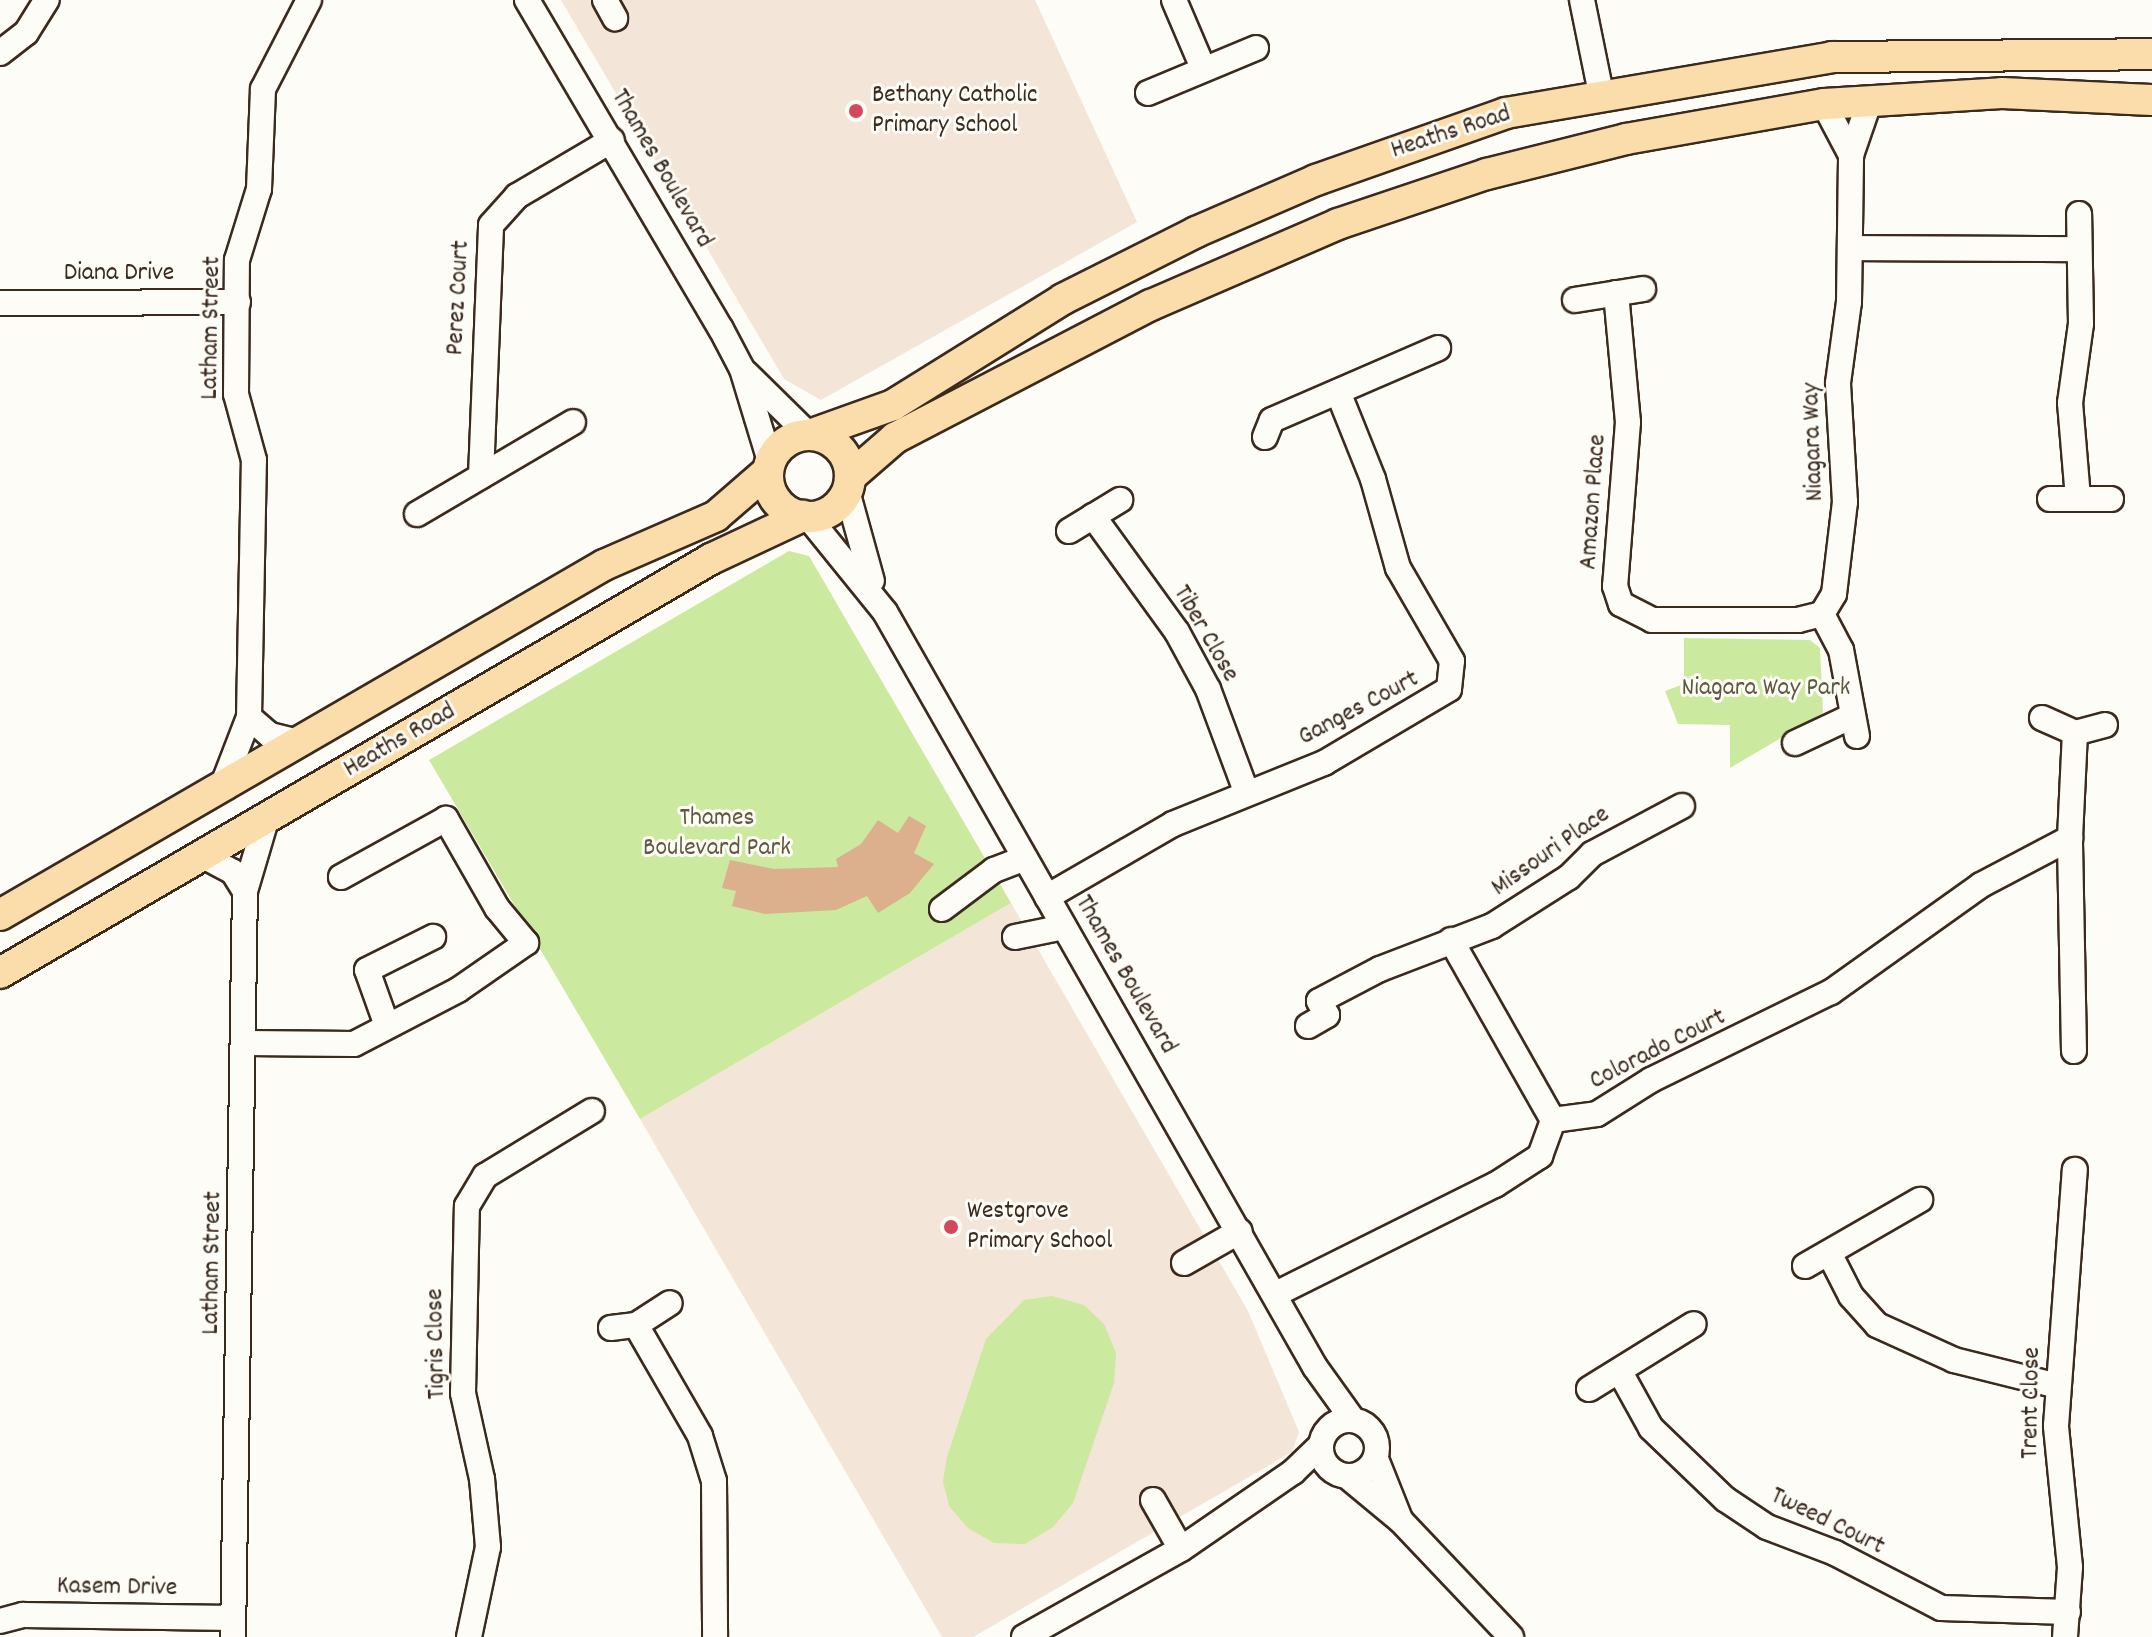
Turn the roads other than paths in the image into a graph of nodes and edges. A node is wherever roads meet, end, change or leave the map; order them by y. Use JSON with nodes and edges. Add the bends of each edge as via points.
{"nodes":[{"id":1,"x":47,"y":0,"type":"edge"},
{"id":2,"x":309,"y":0,"type":"edge"},
{"id":3,"x":527,"y":0,"type":"edge"},
{"id":4,"x":1174,"y":0,"type":"edge"},
{"id":5,"x":1582,"y":0,"type":"edge"},
{"id":6,"x":1256,"y":48,"type":"dead end"},
{"id":7,"x":0,"y":53,"type":"edge"},
{"id":8,"x":2152,"y":54,"type":"edge"},
{"id":9,"x":1203,"y":68,"type":"junction"},
{"id":10,"x":1148,"y":93,"type":"dead end"},
{"id":11,"x":1601,"y":93,"type":"junction"},
{"id":12,"x":1870,"y":100,"type":"junction"},
{"id":13,"x":2152,"y":100,"type":"edge"},
{"id":14,"x":1824,"y":104,"type":"junction"},
{"id":15,"x":1626,"y":139,"type":"junction"},
{"id":16,"x":612,"y":140,"type":"junction"},
{"id":17,"x":1851,"y":155,"type":"junction"},
{"id":18,"x":2079,"y":214,"type":"dead end"},
{"id":19,"x":1850,"y":248,"type":"junction"},
{"id":20,"x":2078,"y":249,"type":"junction"},
{"id":21,"x":1643,"y":289,"type":"dead end"},
{"id":22,"x":1616,"y":293,"type":"junction"},
{"id":23,"x":1575,"y":300,"type":"dead end"},
{"id":24,"x":238,"y":302,"type":"junction"},
{"id":25,"x":0,"y":303,"type":"edge"},
{"id":26,"x":1439,"y":347,"type":"dead end"},
{"id":27,"x":742,"y":369,"type":"junction"},
{"id":28,"x":1338,"y":392,"type":"junction"},
{"id":29,"x":1272,"y":420,"type":"dead end"},
{"id":30,"x":573,"y":422,"type":"dead end"},
{"id":31,"x":810,"y":434,"type":"junction"},
{"id":32,"x":769,"y":466,"type":"junction"},
{"id":33,"x":481,"y":476,"type":"junction"},
{"id":34,"x":849,"y":484,"type":"junction"},
{"id":35,"x":2078,"y":498,"type":"junction"},
{"id":36,"x":2050,"y":499,"type":"dead end"},
{"id":37,"x":2111,"y":499,"type":"dead end"},
{"id":38,"x":1120,"y":500,"type":"dead end"},
{"id":39,"x":417,"y":514,"type":"dead end"},
{"id":40,"x":1093,"y":516,"type":"junction"},
{"id":41,"x":806,"y":517,"type":"junction"},
{"id":42,"x":1069,"y":531,"type":"dead end"},
{"id":43,"x":885,"y":612,"type":"junction"},
{"id":44,"x":1822,"y":614,"type":"junction"},
{"id":45,"x":249,"y":717,"type":"junction"},
{"id":46,"x":2042,"y":718,"type":"dead end"},
{"id":47,"x":2105,"y":725,"type":"dead end"},
{"id":48,"x":2075,"y":733,"type":"junction"},
{"id":49,"x":301,"y":743,"type":"junction"},
{"id":50,"x":1795,"y":743,"type":"dead end"},
{"id":51,"x":222,"y":787,"type":"junction"},
{"id":52,"x":1246,"y":791,"type":"junction"},
{"id":53,"x":1685,"y":803,"type":"dead end"},
{"id":54,"x":266,"y":820,"type":"junction"},
{"id":55,"x":2070,"y":838,"type":"junction"},
{"id":56,"x":203,"y":856,"type":"junction"},
{"id":57,"x":1025,"y":858,"type":"junction"},
{"id":58,"x":341,"y":877,"type":"dead end"},
{"id":59,"x":245,"y":891,"type":"junction"},
{"id":60,"x":1047,"y":897,"type":"junction"},
{"id":61,"x":942,"y":909,"type":"dead end"},
{"id":62,"x":0,"y":915,"type":"edge"},
{"id":63,"x":1064,"y":927,"type":"junction"},
{"id":64,"x":433,"y":937,"type":"dead end"},
{"id":65,"x":1015,"y":937,"type":"dead end"},
{"id":66,"x":1451,"y":940,"type":"junction"},
{"id":67,"x":0,"y":973,"type":"edge"},
{"id":68,"x":386,"y":1023,"type":"junction"},
{"id":69,"x":1308,"y":1026,"type":"dead end"},
{"id":70,"x":246,"y":1043,"type":"junction"},
{"id":71,"x":2074,"y":1052,"type":"dead end"},
{"id":72,"x":592,"y":1111,"type":"dead end"},
{"id":73,"x":1553,"y":1120,"type":"junction"},
{"id":74,"x":2074,"y":1168,"type":"dead end"},
{"id":75,"x":1920,"y":1198,"type":"dead end"},
{"id":76,"x":1240,"y":1231,"type":"junction"},
{"id":77,"x":1829,"y":1253,"type":"junction"},
{"id":78,"x":1184,"y":1263,"type":"dead end"},
{"id":79,"x":1805,"y":1266,"type":"dead end"},
{"id":80,"x":1276,"y":1294,"type":"junction"},
{"id":81,"x":670,"y":1303,"type":"dead end"},
{"id":82,"x":636,"y":1325,"type":"junction"},
{"id":83,"x":1695,"y":1325,"type":"dead end"},
{"id":84,"x":611,"y":1328,"type":"dead end"},
{"id":85,"x":1315,"y":1367,"type":"junction"},
{"id":86,"x":1620,"y":1372,"type":"junction"},
{"id":87,"x":2058,"y":1386,"type":"junction"},
{"id":88,"x":1589,"y":1389,"type":"dead end"},
{"id":89,"x":1353,"y":1420,"type":"junction"},
{"id":90,"x":1322,"y":1441,"type":"junction"},
{"id":91,"x":1376,"y":1459,"type":"junction"},
{"id":92,"x":1341,"y":1475,"type":"junction"},
{"id":93,"x":1153,"y":1500,"type":"dead end"},
{"id":94,"x":1401,"y":1521,"type":"junction"},
{"id":95,"x":1222,"y":1522,"type":"junction"},
{"id":96,"x":1181,"y":1549,"type":"junction"},
{"id":97,"x":2068,"y":1612,"type":"junction"},
{"id":98,"x":0,"y":1621,"type":"edge"},
{"id":99,"x":233,"y":1628,"type":"edge"},
{"id":100,"x":469,"y":1637,"type":"edge"},
{"id":101,"x":715,"y":1637,"type":"edge"},
{"id":102,"x":1024,"y":1637,"type":"edge"},
{"id":103,"x":1511,"y":1637,"type":"edge"},
{"id":104,"x":2065,"y":1637,"type":"edge"}],
"edges":[{"from":1,"to":7,"type":"street","via":[[26,33]]},
{"from":2,"to":24,"type":"street","name":"Latham Street","via":[[263,89],[259,189],[237,260]]},
{"from":3,"to":16,"type":"street","name":"Thames Boulevard"},
{"from":4,"to":9,"type":"street"},
{"from":5,"to":11,"type":"street"},
{"from":6,"to":9,"type":"street"},
{"from":8,"to":11,"type":"main road","name":"Heaths Road","via":[[1863,55]]},
{"from":9,"to":10,"type":"street"},
{"from":11,"to":15,"type":"main road","via":[[1612,128]]},
{"from":11,"to":31,"type":"main road","name":"Heaths Road","via":[[1463,127],[1239,213],[1063,299],[893,405]]},
{"from":12,"to":13,"type":"main road","name":"Heaths Road","via":[[2002,93]]},
{"from":12,"to":14,"type":"main road","name":"Heaths Road"},
{"from":12,"to":17,"type":"street","name":"Niagara Way"},
{"from":14,"to":15,"type":"main road","name":"Heaths Road"},
{"from":14,"to":17,"type":"street","name":"Niagara Way"},
{"from":15,"to":34,"type":"main road","name":"Heaths Road","via":[[1412,197],[1229,269],[904,433]]},
{"from":16,"to":27,"type":"street","name":"Thames Boulevard"},
{"from":16,"to":33,"type":"street","name":"Perez Court","via":[[517,196],[491,225]]},
{"from":17,"to":19,"type":"street","name":"Niagara Way"},
{"from":18,"to":20,"type":"street"},
{"from":19,"to":20,"type":"street"},
{"from":19,"to":44,"type":"street","name":"Niagara Way","via":[[1838,383],[1845,502],[1834,594]]},
{"from":20,"to":35,"type":"street","via":[[2081,324],[2070,403]]},
{"from":21,"to":22,"type":"street"},
{"from":22,"to":23,"type":"street"},
{"from":22,"to":44,"type":"street","name":"Amazon Place","via":[[1628,422],[1615,586],[1621,604],[1647,619],[1798,620]]},
{"from":24,"to":25,"type":"street","name":"Diana Drive"},
{"from":24,"to":45,"type":"street","name":"Latham Street","via":[[238,407],[254,460]]},
{"from":26,"to":28,"type":"street"},
{"from":27,"to":31,"type":"street","name":"Thames Boulevard"},
{"from":27,"to":32,"type":"street","name":"Thames Boulevard"},
{"from":28,"to":29,"type":"street"},
{"from":28,"to":52,"type":"street","name":"Ganges Court","via":[[1373,479],[1398,568],[1452,661],[1452,683],[1439,698],[1324,763]]},
{"from":30,"to":33,"type":"street"},
{"from":31,"to":32,"type":"main road","via":[[785,442]]},
{"from":31,"to":34,"type":"main road","via":[[843,452]]},
{"from":32,"to":41,"type":"main road","via":[[772,495]]},
{"from":32,"to":49,"type":"main road","name":"Heaths Road","via":[[716,516],[604,565]]},
{"from":33,"to":39,"type":"street"},
{"from":34,"to":41,"type":"main road","via":[[833,509]]},
{"from":34,"to":43,"type":"street","name":"Thames Boulevard","via":[[855,535]]},
{"from":35,"to":36,"type":"street"},
{"from":35,"to":37,"type":"street"},
{"from":38,"to":40,"type":"street"},
{"from":40,"to":42,"type":"street"},
{"from":40,"to":52,"type":"street","name":"Tiber Close","via":[[1177,632],[1208,689]]},
{"from":41,"to":43,"type":"street","name":"Thames Boulevard"},
{"from":41,"to":54,"type":"main road","name":"Heaths Road","via":[[733,546]]},
{"from":43,"to":57,"type":"street","name":"Thames Boulevard"},
{"from":44,"to":50,"type":"street","via":[[1841,650],[1854,726]]},
{"from":45,"to":49,"type":"street","via":[[270,735]]},
{"from":45,"to":51,"type":"street","name":"Latham Street"},
{"from":46,"to":48,"type":"street"},
{"from":47,"to":48,"type":"street"},
{"from":48,"to":55,"type":"street"},
{"from":49,"to":51,"type":"main road","name":"Heaths Road"},
{"from":51,"to":62,"type":"main road","name":"Heaths Road"},
{"from":52,"to":60,"type":"street","name":"Ganges Court","via":[[1173,824]]},
{"from":53,"to":66,"type":"street","name":"Missouri Place","via":[[1592,854],[1528,906]]},
{"from":54,"to":56,"type":"main road","name":"Heaths Road"},
{"from":54,"to":59,"type":"street","name":"Latham Street"},
{"from":55,"to":71,"type":"street"},
{"from":55,"to":73,"type":"street","name":"Colorado Court","via":[[1981,885],[1831,992],[1651,1080],[1597,1114]]},
{"from":56,"to":59,"type":"street","via":[[233,872]]},
{"from":56,"to":67,"type":"main road","name":"Heaths Road"},
{"from":57,"to":60,"type":"street","name":"Thames Boulevard"},
{"from":57,"to":61,"type":"street","via":[[994,870]]},
{"from":58,"to":68,"type":"street","via":[[446,819],[497,908],[526,943],[458,990]]},
{"from":59,"to":70,"type":"street","name":"Latham Street"},
{"from":60,"to":63,"type":"street","name":"Thames Boulevard"},
{"from":63,"to":65,"type":"street"},
{"from":63,"to":76,"type":"street","name":"Thames Boulevard"},
{"from":64,"to":68,"type":"street","via":[[367,970]]},
{"from":66,"to":69,"type":"street","name":"Missouri Place","via":[[1319,1001],[1327,1015]]},
{"from":66,"to":73,"type":"street"},
{"from":68,"to":70,"type":"street","via":[[354,1044]]},
{"from":70,"to":99,"type":"street","name":"Latham Street"},
{"from":72,"to":100,"type":"street","name":"Tigris Close","via":[[485,1176],[467,1206],[463,1393],[488,1525],[484,1579]]},
{"from":73,"to":80,"type":"street","via":[[1540,1156],[1495,1185]]},
{"from":74,"to":87,"type":"street","name":"Trent Close"},
{"from":75,"to":77,"type":"street"},
{"from":76,"to":78,"type":"street"},
{"from":76,"to":80,"type":"street","name":"Thames Boulevard"},
{"from":77,"to":79,"type":"street"},
{"from":77,"to":87,"type":"street","via":[[1851,1296],[1877,1325],[1954,1360]]},
{"from":80,"to":85,"type":"street","name":"Thames Boulevard"},
{"from":81,"to":82,"type":"street"},
{"from":82,"to":84,"type":"street"},
{"from":82,"to":101,"type":"street","via":[[700,1436],[714,1481]]},
{"from":83,"to":86,"type":"street"},
{"from":85,"to":89,"type":"street","name":"Thames Boulevard"},
{"from":85,"to":90,"type":"street","name":"Thames Boulevard"},
{"from":86,"to":88,"type":"street"},
{"from":86,"to":97,"type":"street","name":"Tweed Court","via":[[1661,1438],[1725,1499],[1767,1527],[1835,1553],[1941,1608]]},
{"from":87,"to":97,"type":"street","name":"Trent Close"},
{"from":89,"to":90,"type":"street","via":[[1335,1423]]},
{"from":89,"to":91,"type":"street","via":[[1374,1433]]},
{"from":90,"to":92,"type":"street"},
{"from":90,"to":95,"type":"street"},
{"from":91,"to":92,"type":"street","via":[[1365,1472]]},
{"from":91,"to":94,"type":"street"},
{"from":92,"to":94,"type":"street"},
{"from":92,"to":95,"type":"street"},
{"from":93,"to":96,"type":"street"},
{"from":94,"to":103,"type":"street"},
{"from":95,"to":96,"type":"street"},
{"from":96,"to":102,"type":"street"},
{"from":97,"to":104,"type":"street","name":"Trent Close"},
{"from":98,"to":99,"type":"street","name":"Kasem Drive","via":[[23,1615]]}]}
